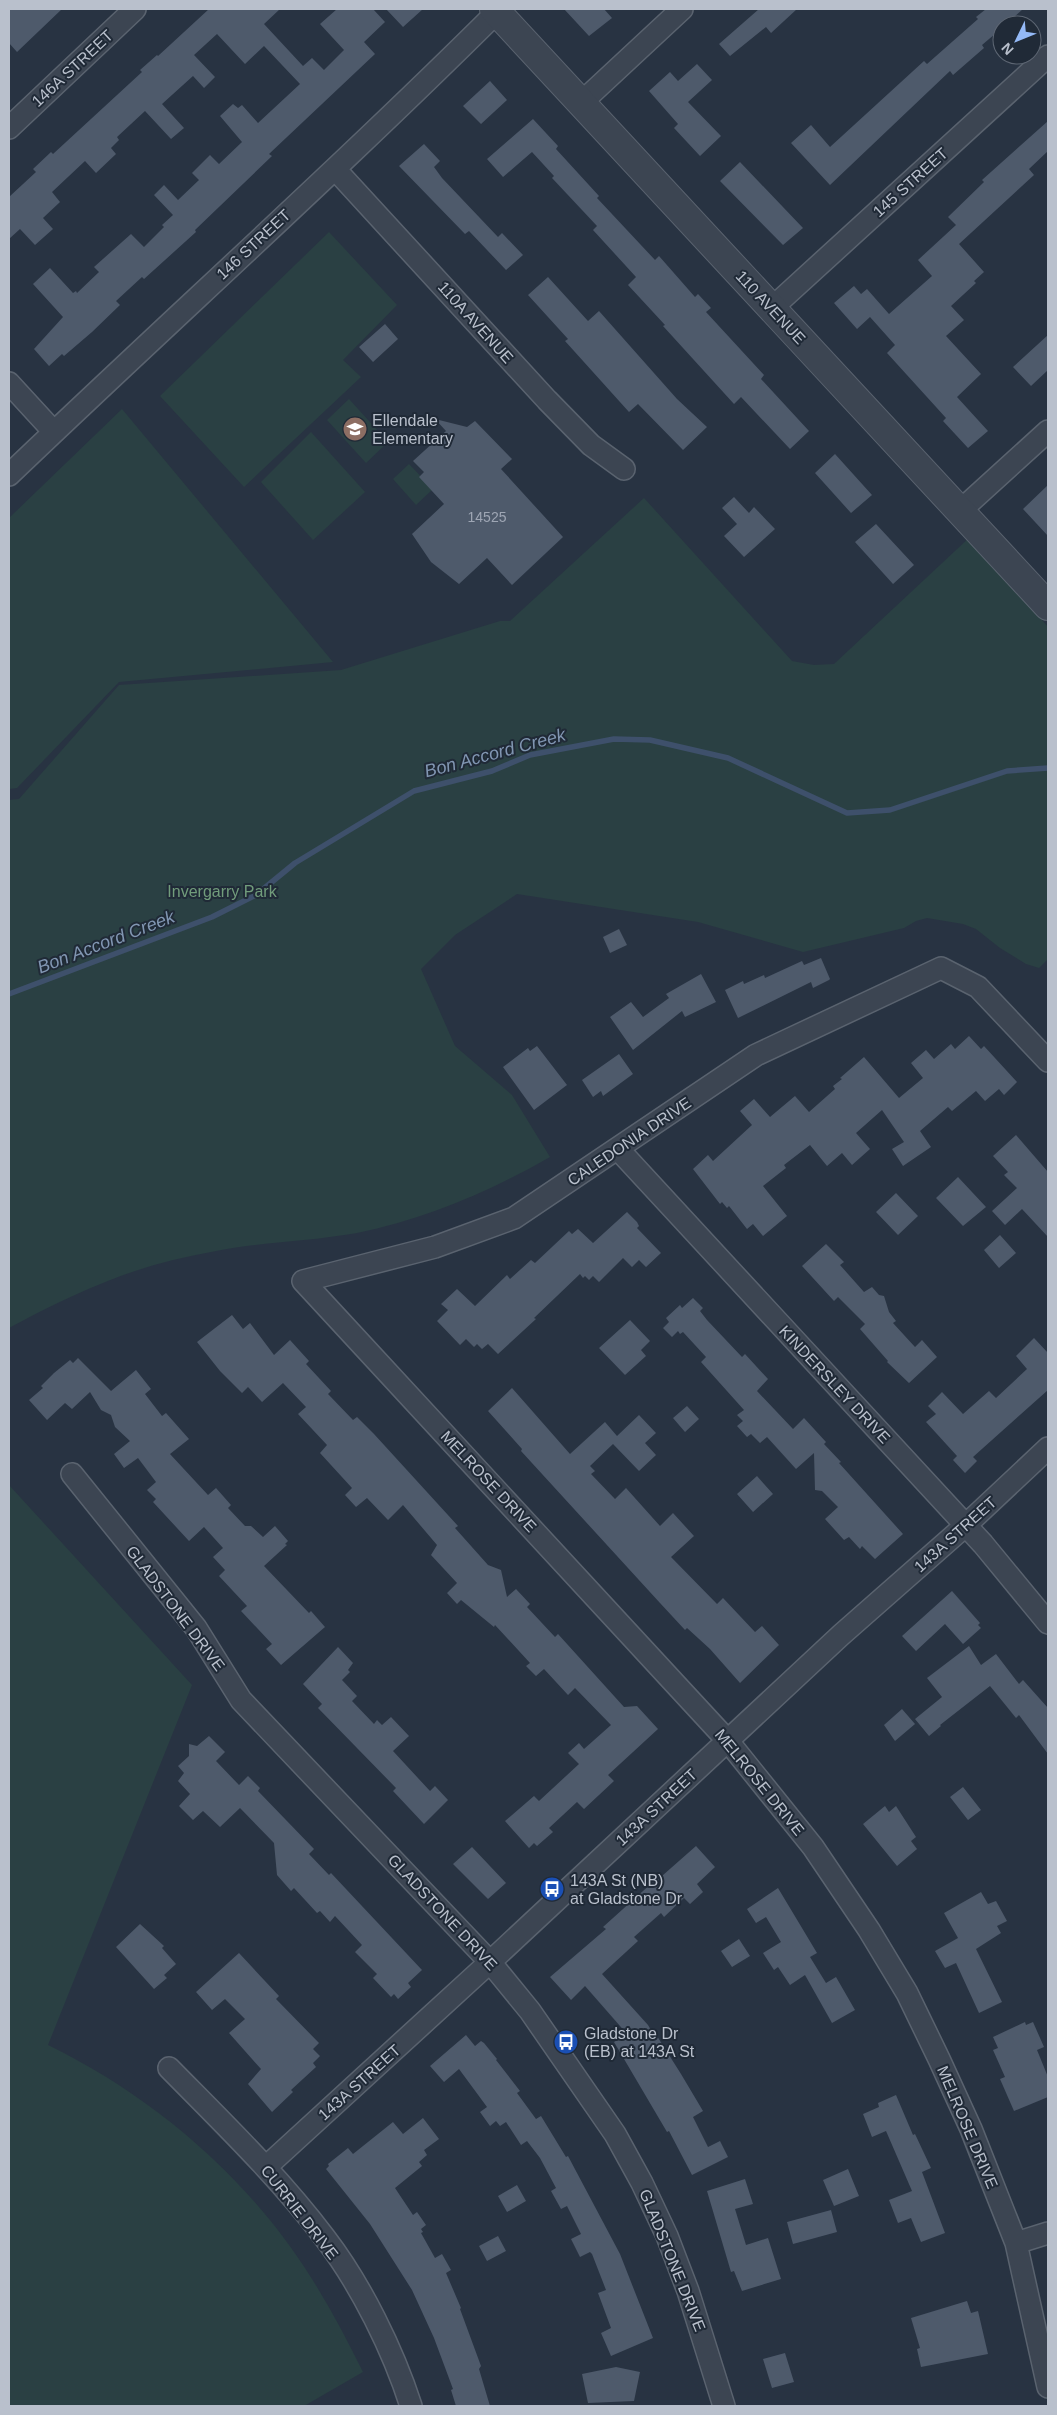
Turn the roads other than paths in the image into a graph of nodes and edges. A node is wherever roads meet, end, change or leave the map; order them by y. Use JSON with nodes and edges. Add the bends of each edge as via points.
{"nodes":[{"id":1,"x":135,"y":9,"type":"edge"},
{"id":2,"x":682,"y":9,"type":"edge"},
{"id":3,"x":495,"y":10,"type":"edge"},
{"id":4,"x":1048,"y":56,"type":"edge"},
{"id":5,"x":582,"y":102,"type":"junction"},
{"id":6,"x":9,"y":128,"type":"edge"},
{"id":7,"x":335,"y":169,"type":"junction"},
{"id":8,"x":772,"y":308,"type":"junction"},
{"id":9,"x":9,"y":384,"type":"edge"},
{"id":10,"x":54,"y":432,"type":"junction"},
{"id":11,"x":1048,"y":432,"type":"edge"},
{"id":12,"x":624,"y":469,"type":"dead end"},
{"id":13,"x":9,"y":475,"type":"edge"},
{"id":14,"x":960,"y":511,"type":"junction"},
{"id":15,"x":1048,"y":606,"type":"edge"},
{"id":16,"x":1048,"y":1061,"type":"edge"},
{"id":17,"x":618,"y":1149,"type":"junction"},
{"id":18,"x":303,"y":1281,"type":"joint"},
{"id":19,"x":1048,"y":1448,"type":"edge"},
{"id":20,"x":72,"y":1474,"type":"dead end"},
{"id":21,"x":966,"y":1525,"type":"junction"},
{"id":22,"x":1048,"y":1623,"type":"edge"},
{"id":23,"x":728,"y":1740,"type":"junction"},
{"id":24,"x":490,"y":1962,"type":"junction"},
{"id":25,"x":169,"y":2068,"type":"dead end"},
{"id":26,"x":266,"y":2167,"type":"junction"},
{"id":27,"x":1048,"y":2233,"type":"edge"},
{"id":28,"x":1016,"y":2243,"type":"junction"},
{"id":29,"x":1048,"y":2387,"type":"edge"},
{"id":30,"x":411,"y":2406,"type":"edge"},
{"id":31,"x":724,"y":2406,"type":"edge"}],
"edges":[{"from":1,"to":6,"type":"street","name":"146A STREET"},
{"from":2,"to":5,"type":"street"},
{"from":3,"to":5,"type":"street","name":"110 AVENUE"},
{"from":3,"to":7,"type":"street","name":"146 STREET"},
{"from":4,"to":8,"type":"street","name":"145 STREET"},
{"from":5,"to":8,"type":"street","name":"110 AVENUE"},
{"from":7,"to":10,"type":"street","name":"146 STREET"},
{"from":7,"to":12,"type":"street","name":"110A AVENUE","via":[[547,400],[591,445]]},
{"from":8,"to":14,"type":"street","name":"110 AVENUE"},
{"from":9,"to":10,"type":"street"},
{"from":10,"to":13,"type":"street","name":"146 STREET"},
{"from":11,"to":14,"type":"street"},
{"from":14,"to":15,"type":"street","name":"110 AVENUE"},
{"from":16,"to":17,"type":"street","name":"CALEDONIA DRIVE","via":[[978,987],[941,968],[756,1055]]},
{"from":17,"to":18,"type":"street","name":"CALEDONIA DRIVE","via":[[514,1218],[435,1247]]},
{"from":17,"to":21,"type":"street","name":"KINDERSLEY DRIVE"},
{"from":18,"to":23,"type":"street","name":"MELROSE DRIVE"},
{"from":19,"to":21,"type":"street","name":"143A STREET"},
{"from":20,"to":24,"type":"street","name":"GLADSTONE DRIVE","via":[[196,1628],[242,1700]]},
{"from":21,"to":22,"type":"street","name":"KINDERSLEY DRIVE"},
{"from":21,"to":23,"type":"street","name":"143A STREET","via":[[840,1635]]},
{"from":23,"to":24,"type":"street","name":"143A STREET"},
{"from":23,"to":28,"type":"street","name":"MELROSE DRIVE","via":[[813,1847],[907,1993],[971,2129]]},
{"from":24,"to":26,"type":"street","name":"143A STREET"},
{"from":24,"to":31,"type":"street","name":"GLADSTONE DRIVE","via":[[530,2012],[615,2134],[642,2183],[688,2290]]},
{"from":25,"to":26,"type":"street","name":"CURRIE DRIVE"},
{"from":26,"to":30,"type":"street","name":"CURRIE DRIVE","via":[[326,2239],[370,2311]]},
{"from":27,"to":28,"type":"street"},
{"from":28,"to":29,"type":"street","name":"MELROSE DRIVE"}]}
